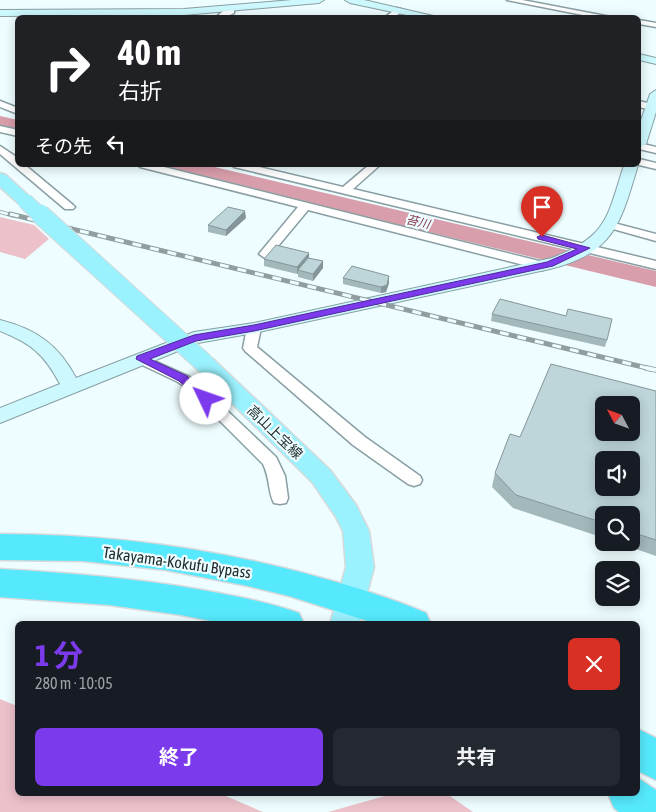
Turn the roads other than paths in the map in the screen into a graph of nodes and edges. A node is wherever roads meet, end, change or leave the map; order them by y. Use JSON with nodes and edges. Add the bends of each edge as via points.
{"nodes":[{"id":1,"x":319,"y":0,"type":"edge"},
{"id":2,"x":350,"y":0,"type":"edge"},
{"id":3,"x":510,"y":0,"type":"edge"},
{"id":4,"x":570,"y":0,"type":"edge"},
{"id":5,"x":560,"y":8,"type":"junction"},
{"id":6,"x":231,"y":9,"type":"junction"},
{"id":7,"x":400,"y":10,"type":"junction"},
{"id":8,"x":0,"y":13,"type":"edge"},
{"id":9,"x":224,"y":15,"type":"edge"},
{"id":10,"x":392,"y":15,"type":"edge"},
{"id":11,"x":424,"y":15,"type":"edge"},
{"id":12,"x":553,"y":15,"type":"edge"},
{"id":13,"x":597,"y":15,"type":"edge"},
{"id":14,"x":641,"y":22,"type":"edge"},
{"id":15,"x":656,"y":25,"type":"edge"},
{"id":16,"x":641,"y":58,"type":"edge"},
{"id":17,"x":656,"y":61,"type":"edge"},
{"id":18,"x":656,"y":94,"type":"edge"},
{"id":19,"x":0,"y":104,"type":"edge"},
{"id":20,"x":641,"y":104,"type":"edge"},
{"id":21,"x":654,"y":107,"type":"edge"},
{"id":22,"x":15,"y":110,"type":"edge"},
{"id":23,"x":0,"y":129,"type":"edge"},
{"id":24,"x":15,"y":132,"type":"edge"},
{"id":25,"x":641,"y":140,"type":"edge"},
{"id":26,"x":641,"y":146,"type":"edge"},
{"id":27,"x":656,"y":150,"type":"edge"},
{"id":28,"x":2,"y":153,"type":"edge"},
{"id":29,"x":15,"y":155,"type":"edge"},
{"id":30,"x":15,"y":162,"type":"edge"},
{"id":31,"x":641,"y":162,"type":"edge"},
{"id":32,"x":656,"y":166,"type":"edge"},
{"id":33,"x":22,"y":167,"type":"edge"},
{"id":34,"x":152,"y":167,"type":"edge"},
{"id":35,"x":246,"y":167,"type":"edge"},
{"id":36,"x":373,"y":167,"type":"edge"},
{"id":37,"x":630,"y":167,"type":"edge"},
{"id":38,"x":0,"y":178,"type":"edge"},
{"id":39,"x":344,"y":191,"type":"junction"},
{"id":40,"x":306,"y":205,"type":"junction"},
{"id":41,"x":69,"y":207,"type":"dead end"},
{"id":42,"x":610,"y":225,"type":"junction"},
{"id":43,"x":656,"y":238,"type":"edge"},
{"id":44,"x":584,"y":249,"type":"junction"},
{"id":45,"x":265,"y":254,"type":"edge"},
{"id":46,"x":547,"y":265,"type":"junction"},
{"id":47,"x":656,"y":265,"type":"edge"},
{"id":48,"x":0,"y":326,"type":"edge"},
{"id":49,"x":254,"y":328,"type":"junction"},
{"id":50,"x":141,"y":359,"type":"junction"},
{"id":51,"x":71,"y":386,"type":"junction"},
{"id":52,"x":0,"y":416,"type":"edge"},
{"id":53,"x":414,"y":480,"type":"dead end"},
{"id":54,"x":280,"y":498,"type":"dead end"},
{"id":55,"x":0,"y":547,"type":"edge"},
{"id":56,"x":0,"y":583,"type":"edge"},
{"id":57,"x":347,"y":612,"type":"edge"},
{"id":58,"x":275,"y":621,"type":"edge"},
{"id":59,"x":397,"y":621,"type":"edge"},
{"id":60,"x":640,"y":749,"type":"edge"},
{"id":61,"x":656,"y":761,"type":"edge"},
{"id":62,"x":631,"y":796,"type":"edge"},
{"id":63,"x":653,"y":812,"type":"edge"}],
"edges":[{"from":1,"to":6,"type":"street"},
{"from":2,"to":7,"type":"street"},
{"from":3,"to":5,"type":"street"},
{"from":4,"to":5,"type":"street"},
{"from":5,"to":12,"type":"street"},
{"from":5,"to":13,"type":"street"},
{"from":6,"to":8,"type":"street"},
{"from":6,"to":9,"type":"street"},
{"from":7,"to":10,"type":"street"},
{"from":7,"to":11,"type":"street"},
{"from":14,"to":15,"type":"street"},
{"from":16,"to":17,"type":"street"},
{"from":18,"to":21,"type":"street"},
{"from":19,"to":22,"type":"street"},
{"from":20,"to":21,"type":"street"},
{"from":21,"to":25,"type":"street"},
{"from":23,"to":24,"type":"street"},
{"from":26,"to":27,"type":"street"},
{"from":28,"to":29,"type":"street"},
{"from":28,"to":30,"type":"street"},
{"from":31,"to":32,"type":"street"},
{"from":33,"to":41,"type":"street"},
{"from":34,"to":40,"type":"street"},
{"from":35,"to":39,"type":"street"},
{"from":36,"to":39,"type":"street"},
{"from":37,"to":42,"type":"street"},
{"from":38,"to":57,"type":"main road","name":"高山上宝線","bridge":true,"via":[[204,363],[321,476],[356,531],[360,551],[360,567]]},
{"from":39,"to":44,"type":"street"},
{"from":40,"to":45,"type":"street"},
{"from":40,"to":46,"type":"street"},
{"from":42,"to":43,"type":"street"},
{"from":42,"to":44,"type":"street"},
{"from":44,"to":46,"type":"street"},
{"from":44,"to":47,"type":"street"},
{"from":46,"to":49,"type":"street"},
{"from":48,"to":51,"type":"street","via":[[45,348],[56,359]]},
{"from":49,"to":50,"type":"street","via":[[194,338]]},
{"from":49,"to":53,"type":"street","via":[[250,348],[265,363],[359,441]]},
{"from":50,"to":51,"type":"street"},
{"from":50,"to":54,"type":"street","via":[[193,386],[270,461],[277,476]]},
{"from":51,"to":52,"type":"street"},
{"from":55,"to":57,"type":"highway","name":"Takayama-Kokufu Bypass","via":[[80,548],[198,562],[259,574]]},
{"from":56,"to":58,"type":"highway","via":[[154,596]]},
{"from":57,"to":59,"type":"highway","name":"Takayama-Kokufu Bypass"},
{"from":60,"to":61,"type":"highway"},
{"from":62,"to":63,"type":"highway"}]}
